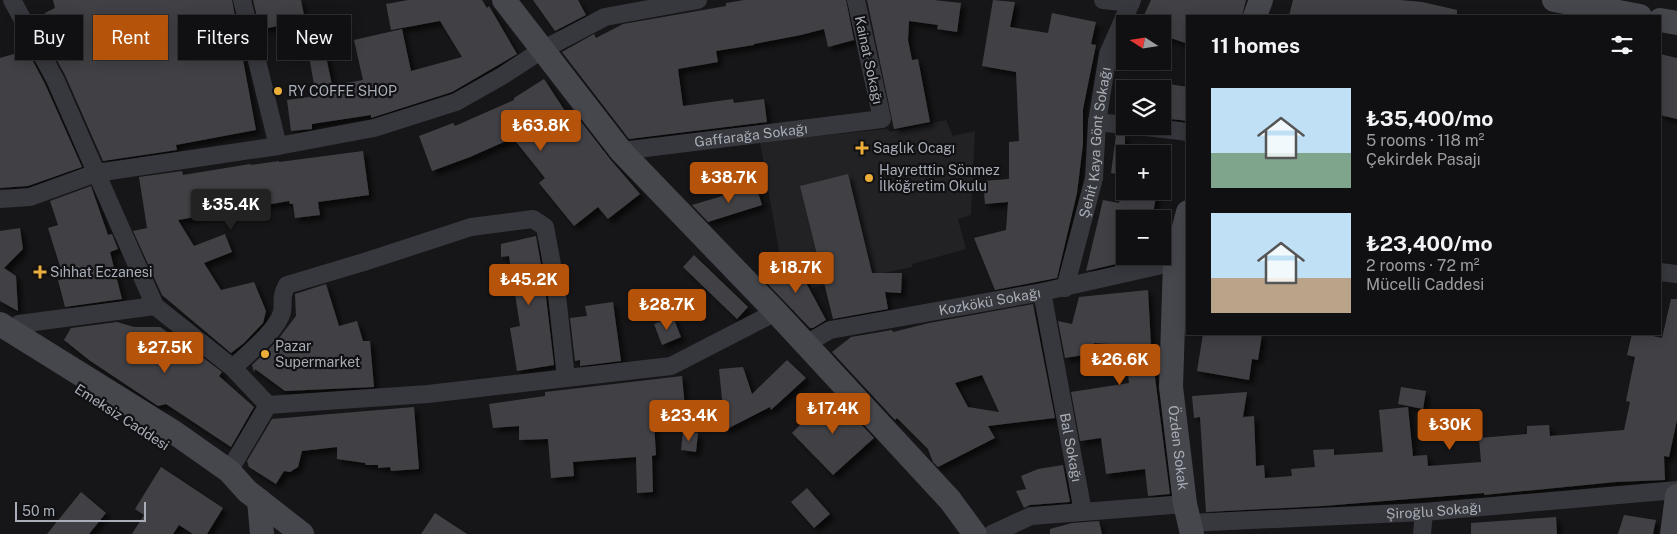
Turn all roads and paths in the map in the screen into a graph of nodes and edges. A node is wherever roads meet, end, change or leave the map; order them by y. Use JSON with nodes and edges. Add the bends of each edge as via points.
{"nodes":[{"id":1,"x":12,"y":0,"type":"edge"},
{"id":2,"x":242,"y":0,"type":"edge"},
{"id":3,"x":504,"y":0,"type":"edge"},
{"id":4,"x":698,"y":0,"type":"edge"},
{"id":5,"x":856,"y":0,"type":"edge"},
{"id":6,"x":1103,"y":0,"type":"edge"},
{"id":7,"x":1261,"y":0,"type":"edge"},
{"id":8,"x":1554,"y":0,"type":"edge"},
{"id":9,"x":1132,"y":1,"type":"edge"},
{"id":10,"x":1609,"y":5,"type":"edge"},
{"id":11,"x":1255,"y":15,"type":"edge"},
{"id":12,"x":1637,"y":15,"type":"edge"},
{"id":13,"x":1661,"y":20,"type":"edge"},
{"id":14,"x":1677,"y":22,"type":"edge"},
{"id":15,"x":542,"y":50,"type":"junction"},
{"id":16,"x":882,"y":119,"type":"joint"},
{"id":17,"x":1096,"y":122,"type":"junction"},
{"id":18,"x":1116,"y":124,"type":"edge"},
{"id":19,"x":1171,"y":130,"type":"edge"},
{"id":20,"x":1186,"y":132,"type":"edge"},
{"id":21,"x":278,"y":146,"type":"junction"},
{"id":22,"x":621,"y":151,"type":"junction"},
{"id":23,"x":96,"y":173,"type":"junction"},
{"id":24,"x":0,"y":199,"type":"edge"},
{"id":25,"x":1186,"y":220,"type":"edge"},
{"id":26,"x":1175,"y":262,"type":"junction"},
{"id":27,"x":1661,"y":272,"type":"edge"},
{"id":28,"x":1677,"y":274,"type":"edge"},
{"id":29,"x":1065,"y":288,"type":"junction"},
{"id":30,"x":1042,"y":292,"type":"junction"},
{"id":31,"x":155,"y":306,"type":"junction"},
{"id":32,"x":0,"y":311,"type":"edge"},
{"id":33,"x":776,"y":312,"type":"junction"},
{"id":34,"x":6,"y":328,"type":"edge"},
{"id":35,"x":806,"y":344,"type":"junction"},
{"id":36,"x":233,"y":368,"type":"junction"},
{"id":37,"x":566,"y":378,"type":"junction"},
{"id":38,"x":268,"y":405,"type":"junction"},
{"id":39,"x":229,"y":472,"type":"junction"},
{"id":40,"x":1677,"y":490,"type":"edge"},
{"id":41,"x":253,"y":495,"type":"junction"},
{"id":42,"x":1677,"y":496,"type":"edge"},
{"id":43,"x":1082,"y":512,"type":"junction"},
{"id":44,"x":1424,"y":512,"type":"junction"},
{"id":45,"x":1189,"y":521,"type":"edge"},
{"id":46,"x":262,"y":534,"type":"edge"},
{"id":47,"x":302,"y":534,"type":"edge"},
{"id":48,"x":974,"y":534,"type":"edge"},
{"id":49,"x":992,"y":534,"type":"edge"},
{"id":50,"x":1422,"y":534,"type":"edge"},
{"id":51,"x":1672,"y":534,"type":"edge"}],
"edges":[{"from":1,"to":23,"type":"street","via":[[55,79]]},
{"from":2,"to":21,"type":"street"},
{"from":3,"to":15,"type":"main road"},
{"from":4,"to":15,"type":"street","via":[[605,17]]},
{"from":5,"to":16,"type":"street","name":"Kainat Sokağı"},
{"from":6,"to":9,"type":"street"},
{"from":7,"to":11,"type":"main road"},
{"from":8,"to":10,"type":"main road"},
{"from":9,"to":17,"type":"street","name":"Şehit Kaya Gönt Sokağı","via":[[1108,54]]},
{"from":10,"to":12,"type":"main road"},
{"from":13,"to":14,"type":"main road"},
{"from":15,"to":21,"type":"street","via":[[456,102],[374,128]]},
{"from":15,"to":22,"type":"main road"},
{"from":16,"to":22,"type":"street","name":"Gaffarağa Sokağı"},
{"from":17,"to":18,"type":"street"},
{"from":17,"to":29,"type":"street","name":"Şehit Kaya Gönt Sokağı","via":[[1094,178]]},
{"from":19,"to":20,"type":"street"},
{"from":21,"to":23,"type":"street"},
{"from":22,"to":33,"type":"main road"},
{"from":23,"to":24,"type":"street","via":[[30,197]]},
{"from":23,"to":31,"type":"street"},
{"from":25,"to":26,"type":"main road","name":"Özden Sokak"},
{"from":26,"to":29,"type":"street","name":"Kozkökü Sokağı"},
{"from":26,"to":45,"type":"main road","name":"Özden Sokak","via":[[1172,387]]},
{"from":27,"to":28,"type":"street"},
{"from":29,"to":30,"type":"street","name":"Kozkökü Sokağı"},
{"from":30,"to":35,"type":"street","name":"Kozkökü Sokağı","via":[[830,330]]},
{"from":30,"to":43,"type":"street","name":"Bal Sokağı"},
{"from":31,"to":34,"type":"street"},
{"from":31,"to":36,"type":"street"},
{"from":32,"to":34,"type":"main road","name":"Emeksiz Caddesi"},
{"from":33,"to":35,"type":"main road"},
{"from":33,"to":37,"type":"street","via":[[671,366]]},
{"from":34,"to":39,"type":"main road","name":"Emeksiz Caddesi","via":[[175,433]]},
{"from":34,"to":41,"type":"main road","name":"Emeksiz Caddesi","via":[[206,473]]},
{"from":35,"to":48,"type":"main road","via":[[950,500]]},
{"from":36,"to":37,"type":"street","via":[[275,326],[282,311],[282,294],[287,285],[471,227],[532,219],[545,227],[556,286]]},
{"from":36,"to":38,"type":"street"},
{"from":37,"to":38,"type":"street","via":[[428,394]]},
{"from":38,"to":39,"type":"street"},
{"from":39,"to":41,"type":"main road","name":"Emeksiz Caddesi"},
{"from":40,"to":44,"type":"street","name":"Şiroğlu Sokağı"},
{"from":41,"to":46,"type":"main road"},
{"from":41,"to":47,"type":"main road","name":"Emeksiz Caddesi"},
{"from":42,"to":51,"type":"main road"},
{"from":43,"to":45,"type":"street","name":"Şiroğlu Sokağı"},
{"from":43,"to":49,"type":"street","name":"Şiroğlu Sokağı","via":[[1031,516]]},
{"from":44,"to":45,"type":"street","name":"Şiroğlu Sokağı"},
{"from":44,"to":50,"type":"street"}]}
